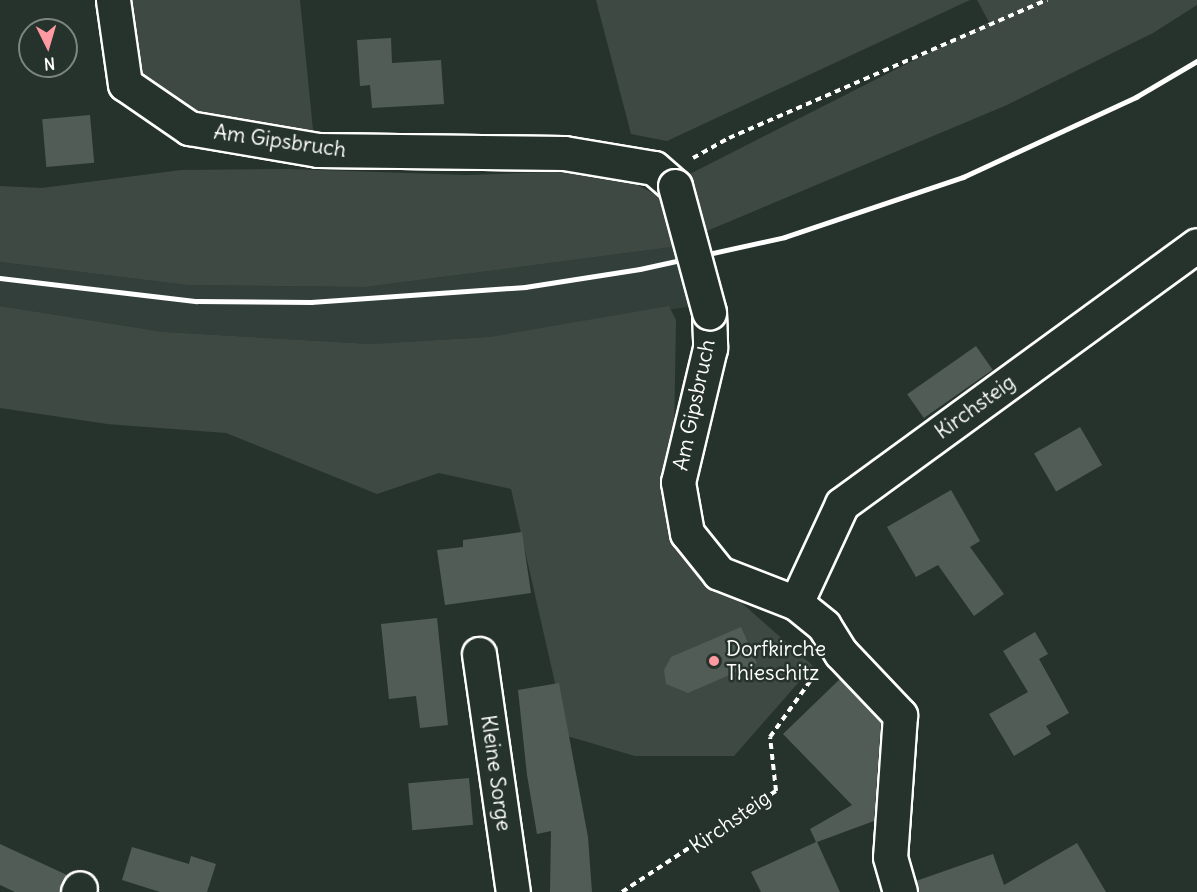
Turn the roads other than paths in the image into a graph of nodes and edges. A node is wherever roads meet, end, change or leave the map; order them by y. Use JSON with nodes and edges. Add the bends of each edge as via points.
{"nodes":[{"id":1,"x":114,"y":0,"type":"edge"},
{"id":2,"x":1197,"y":246,"type":"edge"},
{"id":3,"x":796,"y":603,"type":"junction"},
{"id":4,"x":479,"y":654,"type":"dead end"},
{"id":5,"x":513,"y":892,"type":"edge"},
{"id":6,"x":900,"y":892,"type":"edge"}],
"edges":[{"from":1,"to":3,"type":"street","name":"Am Gipsbruch","bridge":true,"via":[[125,84],[189,128],[318,150],[564,153],[654,168],[671,182],[709,312],[710,348],[678,482],[687,532],[719,573]]},
{"from":2,"to":3,"type":"street","name":"Kirchsteig","via":[[842,504]]},
{"from":3,"to":6,"type":"street","name":"Am Gipsbruch","via":[[824,626],[841,653],[900,715],[890,857]]},
{"from":4,"to":5,"type":"street","name":"Kleine Sorge"}]}
